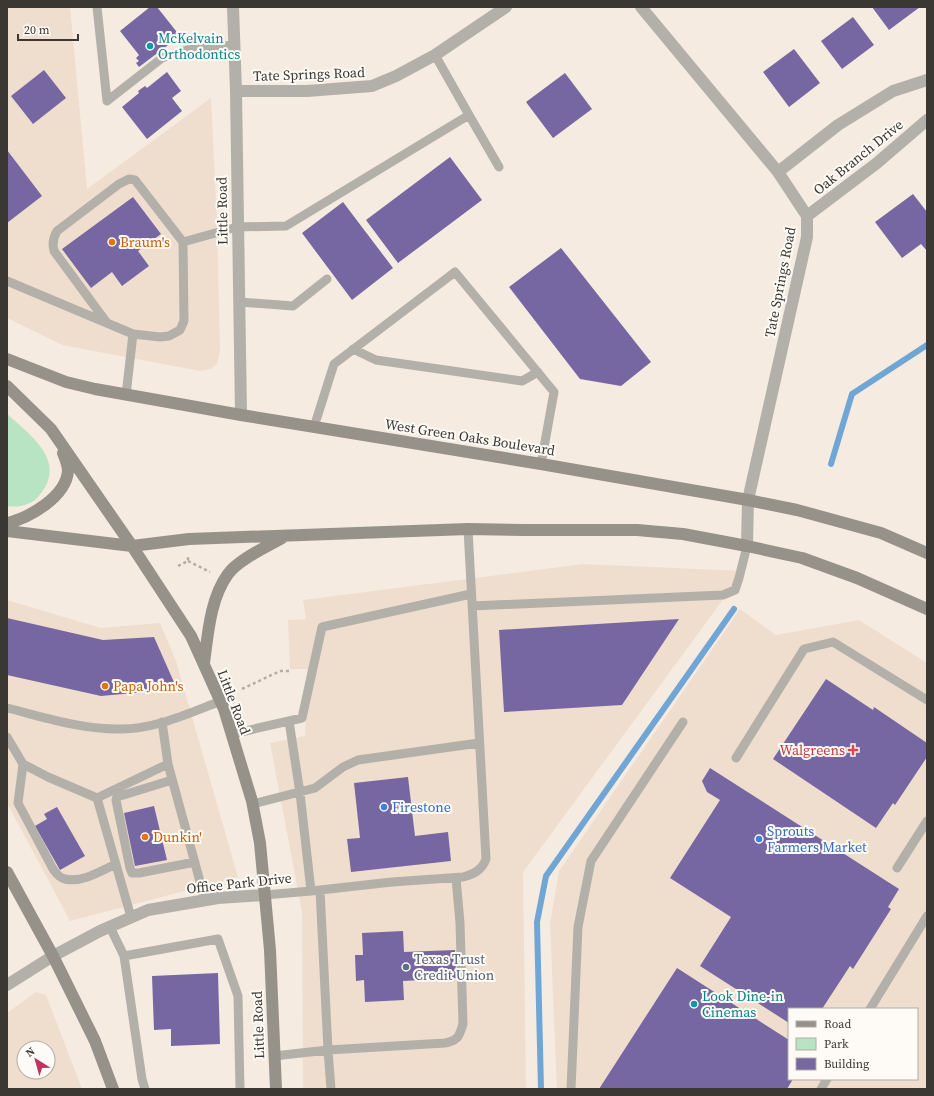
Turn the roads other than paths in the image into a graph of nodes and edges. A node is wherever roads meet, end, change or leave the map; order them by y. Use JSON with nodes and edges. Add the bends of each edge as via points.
{"nodes":[{"id":1,"x":98,"y":7,"type":"edge"},
{"id":2,"x":233,"y":7,"type":"edge"},
{"id":3,"x":506,"y":7,"type":"edge"},
{"id":4,"x":641,"y":7,"type":"edge"},
{"id":5,"x":234,"y":44,"type":"junction"},
{"id":6,"x":435,"y":55,"type":"junction"},
{"id":7,"x":927,"y":80,"type":"edge"},
{"id":8,"x":236,"y":91,"type":"junction"},
{"id":9,"x":469,"y":115,"type":"junction"},
{"id":10,"x":927,"y":120,"type":"edge"},
{"id":11,"x":499,"y":167,"type":"dead end"},
{"id":12,"x":778,"y":172,"type":"junction"},
{"id":13,"x":807,"y":216,"type":"junction"},
{"id":14,"x":237,"y":227,"type":"junction"},
{"id":15,"x":183,"y":242,"type":"junction"},
{"id":16,"x":327,"y":279,"type":"dead end"},
{"id":17,"x":7,"y":281,"type":"edge"},
{"id":18,"x":239,"y":302,"type":"junction"},
{"id":19,"x":107,"y":324,"type":"junction"},
{"id":20,"x":133,"y":334,"type":"junction"},
{"id":21,"x":353,"y":349,"type":"junction"},
{"id":22,"x":7,"y":359,"type":"edge"},
{"id":23,"x":538,"y":372,"type":"junction"},
{"id":24,"x":7,"y":386,"type":"edge"},
{"id":25,"x":126,"y":395,"type":"junction"},
{"id":26,"x":241,"y":415,"type":"junction"},
{"id":27,"x":314,"y":427,"type":"junction"},
{"id":28,"x":51,"y":429,"type":"junction"},
{"id":29,"x":541,"y":464,"type":"junction"},
{"id":30,"x":748,"y":500,"type":"junction"},
{"id":31,"x":7,"y":523,"type":"edge"},
{"id":32,"x":468,"y":529,"type":"junction"},
{"id":33,"x":7,"y":531,"type":"edge"},
{"id":34,"x":284,"y":537,"type":"junction"},
{"id":35,"x":132,"y":546,"type":"junction"},
{"id":36,"x":747,"y":546,"type":"junction"},
{"id":37,"x":927,"y":553,"type":"edge"},
{"id":38,"x":471,"y":594,"type":"junction"},
{"id":39,"x":472,"y":606,"type":"junction"},
{"id":40,"x":927,"y":609,"type":"edge"},
{"id":41,"x":204,"y":664,"type":"junction"},
{"id":42,"x":927,"y":700,"type":"edge"},
{"id":43,"x":221,"y":701,"type":"junction"},
{"id":44,"x":7,"y":708,"type":"edge"},
{"id":45,"x":289,"y":721,"type":"junction"},
{"id":46,"x":162,"y":722,"type":"junction"},
{"id":47,"x":683,"y":722,"type":"dead end"},
{"id":48,"x":232,"y":734,"type":"junction"},
{"id":49,"x":7,"y":737,"type":"edge"},
{"id":50,"x":479,"y":743,"type":"junction"},
{"id":51,"x":736,"y":758,"type":"dead end"},
{"id":52,"x":23,"y":764,"type":"junction"},
{"id":53,"x":168,"y":764,"type":"junction"},
{"id":54,"x":172,"y":780,"type":"junction"},
{"id":55,"x":300,"y":793,"type":"junction"},
{"id":56,"x":96,"y":798,"type":"junction"},
{"id":57,"x":253,"y":804,"type":"junction"},
{"id":58,"x":927,"y":821,"type":"edge"},
{"id":59,"x":195,"y":862,"type":"junction"},
{"id":60,"x":116,"y":864,"type":"junction"},
{"id":61,"x":897,"y":868,"type":"dead end"},
{"id":62,"x":7,"y":872,"type":"edge"},
{"id":63,"x":456,"y":878,"type":"junction"},
{"id":64,"x":316,"y":890,"type":"junction"},
{"id":65,"x":265,"y":895,"type":"junction"},
{"id":66,"x":205,"y":900,"type":"junction"},
{"id":67,"x":927,"y":916,"type":"edge"},
{"id":68,"x":131,"y":917,"type":"junction"},
{"id":69,"x":110,"y":926,"type":"junction"},
{"id":70,"x":54,"y":956,"type":"junction"},
{"id":71,"x":124,"y":956,"type":"junction"},
{"id":72,"x":7,"y":985,"type":"edge"},
{"id":73,"x":871,"y":1008,"type":"edge"},
{"id":74,"x":328,"y":1050,"type":"junction"},
{"id":75,"x":274,"y":1056,"type":"junction"},
{"id":76,"x":826,"y":1080,"type":"edge"},
{"id":77,"x":113,"y":1089,"type":"edge"},
{"id":78,"x":145,"y":1089,"type":"edge"},
{"id":79,"x":240,"y":1089,"type":"edge"},
{"id":80,"x":276,"y":1089,"type":"edge"},
{"id":81,"x":331,"y":1089,"type":"edge"},
{"id":82,"x":571,"y":1089,"type":"edge"},
{"id":83,"x":821,"y":1089,"type":"edge"}],
"edges":[{"from":1,"to":5,"type":"lane","via":[[107,101],[162,58],[187,50]]},
{"from":2,"to":5,"type":"street","name":"Little Road"},
{"from":3,"to":6,"type":"street","name":"Tate Springs Road"},
{"from":4,"to":12,"type":"street","name":"Tate Springs Road"},
{"from":5,"to":8,"type":"street","name":"Little Road"},
{"from":6,"to":8,"type":"street","name":"Tate Springs Road","via":[[372,86],[307,91]]},
{"from":6,"to":9,"type":"lane"},
{"from":7,"to":12,"type":"street","via":[[893,92],[838,125]]},
{"from":8,"to":14,"type":"street","name":"Little Road"},
{"from":9,"to":11,"type":"lane"},
{"from":9,"to":14,"type":"lane","via":[[286,226]]},
{"from":10,"to":13,"type":"street","name":"Oak Branch Drive","via":[[877,163]]},
{"from":12,"to":13,"type":"street","name":"Tate Springs Road"},
{"from":13,"to":30,"type":"street","name":"Tate Springs Road","via":[[807,237]]},
{"from":14,"to":15,"type":"lane"},
{"from":14,"to":18,"type":"street","name":"Little Road"},
{"from":15,"to":19,"type":"lane","via":[[135,180],[130,179],[119,184],[56,231],[52,242],[54,251]]},
{"from":15,"to":20,"type":"lane","via":[[183,326],[169,336]]},
{"from":16,"to":18,"type":"lane","via":[[294,306]]},
{"from":17,"to":19,"type":"lane"},
{"from":18,"to":26,"type":"street","name":"Little Road"},
{"from":19,"to":20,"type":"lane"},
{"from":20,"to":25,"type":"lane"},
{"from":21,"to":23,"type":"lane","via":[[376,360],[522,381]]},
{"from":21,"to":23,"type":"lane","via":[[455,272]]},
{"from":21,"to":27,"type":"lane","via":[[334,364]]},
{"from":22,"to":25,"type":"main road","name":"West Green Oaks Boulevard","via":[[66,382]]},
{"from":23,"to":29,"type":"lane","via":[[554,392]]},
{"from":24,"to":28,"type":"main road","name":"Little Road"},
{"from":25,"to":26,"type":"main road","name":"West Green Oaks Boulevard"},
{"from":26,"to":27,"type":"main road","name":"West Green Oaks Boulevard"},
{"from":27,"to":29,"type":"main road","name":"West Green Oaks Boulevard"},
{"from":28,"to":31,"type":"main road","via":[[64,454],[66,478],[46,504],[22,518]]},
{"from":28,"to":35,"type":"main road","name":"Little Road"},
{"from":29,"to":30,"type":"main road","name":"West Green Oaks Boulevard"},
{"from":30,"to":36,"type":"street","name":"Tate Springs Road"},
{"from":30,"to":37,"type":"main road","name":"West Green Oaks Boulevard","via":[[881,533]]},
{"from":32,"to":34,"type":"main road","via":[[306,534]]},
{"from":32,"to":36,"type":"main road","via":[[637,530],[683,534]]},
{"from":32,"to":38,"type":"lane"},
{"from":33,"to":35,"type":"main road"},
{"from":34,"to":35,"type":"main road","via":[[187,540]]},
{"from":34,"to":41,"type":"main road","via":[[245,559],[228,573],[218,592],[212,612]]},
{"from":35,"to":41,"type":"main road","name":"Little Road","via":[[191,636]]},
{"from":36,"to":39,"type":"lane","via":[[735,590],[723,595]]},
{"from":36,"to":40,"type":"main road","via":[[802,558],[857,578]]},
{"from":38,"to":39,"type":"lane"},
{"from":38,"to":45,"type":"lane","via":[[322,627],[302,718]]},
{"from":39,"to":50,"type":"lane"},
{"from":41,"to":43,"type":"main road","name":"Little Road"},
{"from":42,"to":51,"type":"lane","via":[[833,642],[804,649]]},
{"from":43,"to":46,"type":"lane"},
{"from":43,"to":48,"type":"main road","name":"Little Road"},
{"from":44,"to":46,"type":"lane","via":[[105,729],[123,730]]},
{"from":45,"to":48,"type":"lane"},
{"from":45,"to":55,"type":"lane"},
{"from":46,"to":53,"type":"lane"},
{"from":47,"to":82,"type":"lane","via":[[591,862],[578,927]]},
{"from":48,"to":57,"type":"main road","name":"Little Road"},
{"from":49,"to":52,"type":"lane"},
{"from":50,"to":55,"type":"lane","via":[[358,760],[343,767],[315,788]]},
{"from":50,"to":63,"type":"lane","name":"Office Park Drive","via":[[486,859],[483,867],[474,874]]},
{"from":52,"to":56,"type":"lane"},
{"from":52,"to":60,"type":"lane","via":[[18,804],[58,876],[64,879],[82,879]]},
{"from":53,"to":54,"type":"lane"},
{"from":53,"to":56,"type":"lane"},
{"from":54,"to":59,"type":"lane"},
{"from":54,"to":59,"type":"lane","via":[[117,797],[130,868],[132,873],[140,873]]},
{"from":55,"to":57,"type":"lane"},
{"from":55,"to":64,"type":"lane"},
{"from":56,"to":60,"type":"lane"},
{"from":57,"to":65,"type":"main road","name":"Little Road"},
{"from":58,"to":61,"type":"lane"},
{"from":59,"to":66,"type":"lane"},
{"from":60,"to":68,"type":"lane"},
{"from":62,"to":70,"type":"main road"},
{"from":63,"to":64,"type":"lane","name":"Office Park Drive"},
{"from":63,"to":74,"type":"lane","via":[[463,1004],[463,1024],[458,1037],[445,1043]]},
{"from":64,"to":65,"type":"lane","name":"Office Park Drive"},
{"from":64,"to":74,"type":"lane"},
{"from":65,"to":66,"type":"street","name":"Office Park Drive"},
{"from":65,"to":75,"type":"main road","name":"Little Road"},
{"from":66,"to":68,"type":"street","name":"Office Park Drive","via":[[154,908]]},
{"from":67,"to":73,"type":"lane"},
{"from":68,"to":69,"type":"street","name":"Office Park Drive"},
{"from":69,"to":70,"type":"street","name":"Office Park Drive"},
{"from":69,"to":71,"type":"lane"},
{"from":70,"to":72,"type":"street","name":"Office Park Drive"},
{"from":70,"to":77,"type":"main road","via":[[95,1041]]},
{"from":71,"to":78,"type":"lane"},
{"from":71,"to":79,"type":"lane","via":[[218,939],[238,996]]},
{"from":74,"to":75,"type":"lane"},
{"from":74,"to":81,"type":"lane"},
{"from":75,"to":80,"type":"main road","name":"Little Road"},
{"from":76,"to":83,"type":"lane"}]}
